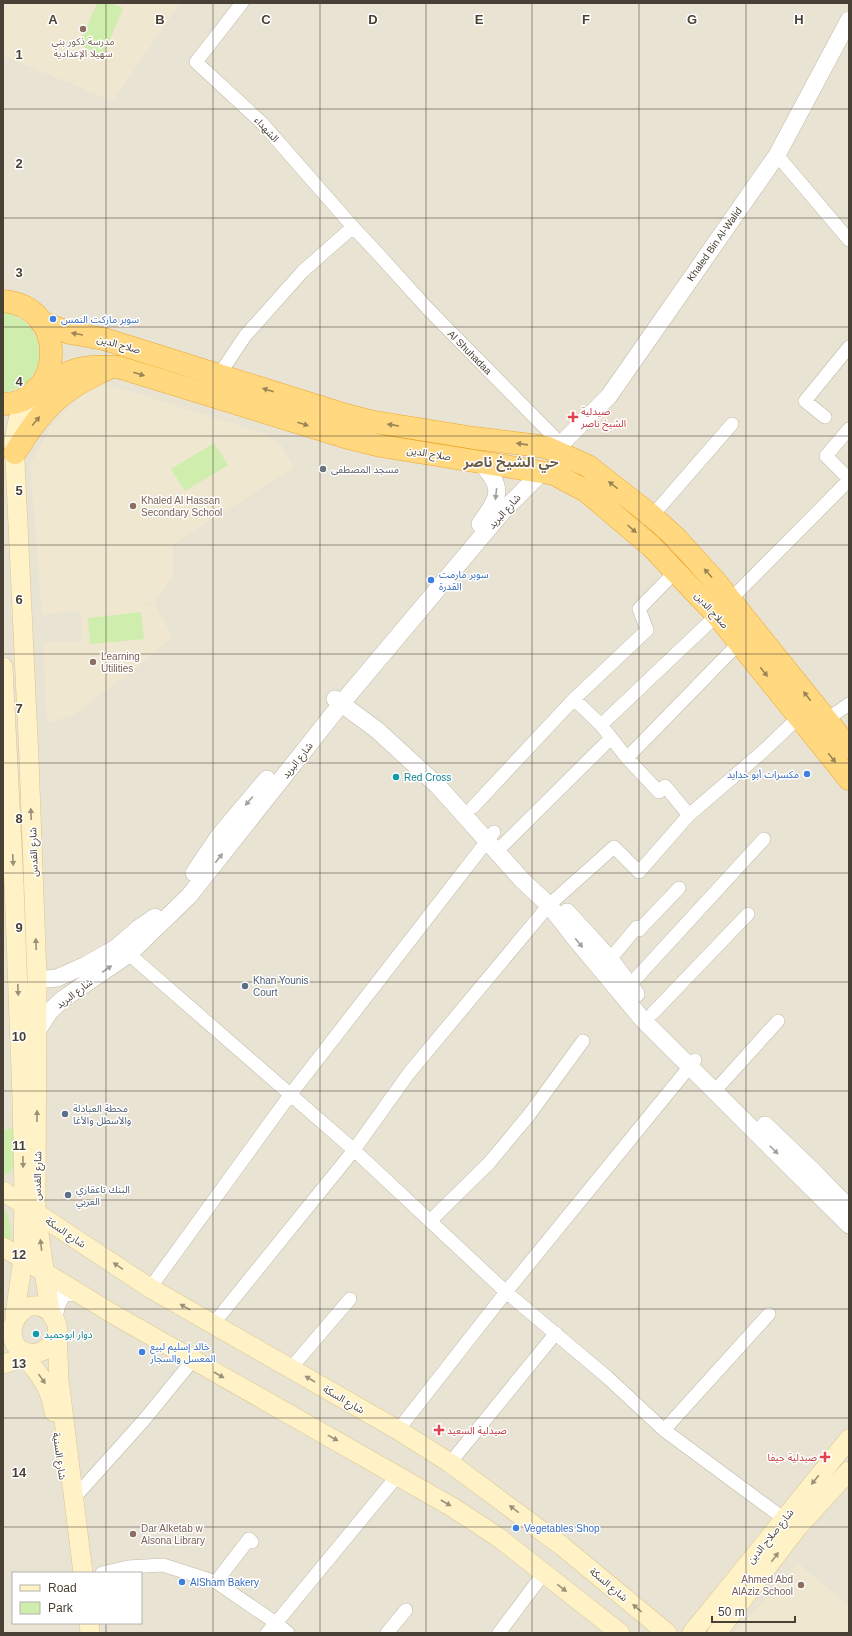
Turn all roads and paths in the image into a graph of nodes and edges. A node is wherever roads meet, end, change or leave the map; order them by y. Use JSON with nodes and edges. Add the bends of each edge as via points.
{"nodes":[{"id":1,"x":242,"y":3,"type":"edge"},
{"id":2,"x":849,"y":20,"type":"edge"},
{"id":3,"x":777,"y":155,"type":"junction"},
{"id":4,"x":353,"y":227,"type":"junction"},
{"id":5,"x":849,"y":240,"type":"edge"},
{"id":6,"x":381,"y":257,"type":"joint"},
{"id":7,"x":6,"y":299,"type":"edge"},
{"id":8,"x":42,"y":322,"type":"junction"},
{"id":9,"x":849,"y":347,"type":"edge"},
{"id":10,"x":112,"y":367,"type":"junction"},
{"id":11,"x":219,"y":375,"type":"junction"},
{"id":12,"x":246,"y":383,"type":"junction"},
{"id":13,"x":33,"y":393,"type":"junction"},
{"id":14,"x":3,"y":404,"type":"edge"},
{"id":15,"x":241,"y":404,"type":"junction"},
{"id":16,"x":825,"y":416,"type":"dead end"},
{"id":17,"x":732,"y":424,"type":"dead end"},
{"id":18,"x":849,"y":429,"type":"edge"},
{"id":19,"x":558,"y":448,"type":"junction"},
{"id":20,"x":14,"y":453,"type":"junction"},
{"id":21,"x":479,"y":461,"type":"junction"},
{"id":22,"x":542,"y":472,"type":"junction"},
{"id":23,"x":849,"y":480,"type":"edge"},
{"id":24,"x":652,"y":516,"type":"junction"},
{"id":25,"x":676,"y":571,"type":"junction"},
{"id":26,"x":724,"y":607,"type":"junction"},
{"id":27,"x":740,"y":642,"type":"junction"},
{"id":28,"x":3,"y":667,"type":"edge"},
{"id":29,"x":341,"y":698,"type":"junction"},
{"id":30,"x":574,"y":699,"type":"junction"},
{"id":31,"x":849,"y":704,"type":"edge"},
{"id":32,"x":815,"y":722,"type":"junction"},
{"id":33,"x":601,"y":725,"type":"junction"},
{"id":34,"x":610,"y":739,"type":"junction"},
{"id":35,"x":849,"y":748,"type":"edge"},
{"id":36,"x":627,"y":758,"type":"junction"},
{"id":37,"x":849,"y":779,"type":"edge"},
{"id":38,"x":473,"y":807,"type":"junction"},
{"id":39,"x":689,"y":815,"type":"junction"},
{"id":40,"x":494,"y":839,"type":"junction"},
{"id":41,"x":764,"y":839,"type":"dead end"},
{"id":42,"x":14,"y":884,"type":"junction"},
{"id":43,"x":679,"y":888,"type":"dead end"},
{"id":44,"x":552,"y":902,"type":"junction"},
{"id":45,"x":3,"y":906,"type":"edge"},
{"id":46,"x":748,"y":914,"type":"dead end"},
{"id":47,"x":130,"y":954,"type":"junction"},
{"id":48,"x":610,"y":959,"type":"junction"},
{"id":49,"x":37,"y":977,"type":"junction"},
{"id":50,"x":628,"y":986,"type":"junction"},
{"id":51,"x":653,"y":1013,"type":"junction"},
{"id":52,"x":778,"y":1021,"type":"dead end"},
{"id":53,"x":38,"y":1031,"type":"junction"},
{"id":54,"x":583,"y":1041,"type":"dead end"},
{"id":55,"x":693,"y":1063,"type":"junction"},
{"id":56,"x":721,"y":1084,"type":"junction"},
{"id":57,"x":290,"y":1095,"type":"junction"},
{"id":58,"x":354,"y":1150,"type":"junction"},
{"id":59,"x":3,"y":1191,"type":"edge"},
{"id":60,"x":30,"y":1208,"type":"junction"},
{"id":61,"x":849,"y":1208,"type":"edge"},
{"id":62,"x":430,"y":1222,"type":"junction"},
{"id":63,"x":849,"y":1225,"type":"edge"},
{"id":64,"x":3,"y":1247,"type":"edge"},
{"id":65,"x":23,"y":1259,"type":"junction"},
{"id":66,"x":44,"y":1272,"type":"junction"},
{"id":67,"x":150,"y":1288,"type":"junction"},
{"id":68,"x":506,"y":1292,"type":"junction"},
{"id":69,"x":78,"y":1293,"type":"junction"},
{"id":70,"x":350,"y":1299,"type":"dead end"},
{"id":71,"x":769,"y":1314,"type":"dead end"},
{"id":72,"x":53,"y":1321,"type":"junction"},
{"id":73,"x":10,"y":1322,"type":"edge"},
{"id":74,"x":214,"y":1323,"type":"junction"},
{"id":75,"x":556,"y":1333,"type":"junction"},
{"id":76,"x":27,"y":1353,"type":"junction"},
{"id":77,"x":193,"y":1360,"type":"junction"},
{"id":78,"x":3,"y":1364,"type":"edge"},
{"id":79,"x":291,"y":1368,"type":"junction"},
{"id":80,"x":398,"y":1430,"type":"junction"},
{"id":81,"x":664,"y":1430,"type":"junction"},
{"id":82,"x":849,"y":1438,"type":"edge"},
{"id":83,"x":450,"y":1463,"type":"junction"},
{"id":84,"x":849,"y":1471,"type":"edge"},
{"id":85,"x":398,"y":1475,"type":"junction"},
{"id":86,"x":74,"y":1498,"type":"junction"},
{"id":87,"x":790,"y":1523,"type":"junction"},
{"id":88,"x":252,"y":1542,"type":"dead end"},
{"id":89,"x":75,"y":1572,"type":"edge"},
{"id":90,"x":84,"y":1572,"type":"edge"},
{"id":91,"x":106,"y":1572,"type":"edge"},
{"id":92,"x":544,"y":1573,"type":"junction"},
{"id":93,"x":216,"y":1582,"type":"junction"},
{"id":94,"x":406,"y":1610,"type":"dead end"},
{"id":95,"x":276,"y":1622,"type":"junction"},
{"id":96,"x":267,"y":1633,"type":"edge"},
{"id":97,"x":288,"y":1633,"type":"edge"},
{"id":98,"x":387,"y":1633,"type":"edge"},
{"id":99,"x":499,"y":1633,"type":"edge"},
{"id":100,"x":620,"y":1633,"type":"edge"},
{"id":101,"x":667,"y":1633,"type":"edge"},
{"id":102,"x":692,"y":1633,"type":"edge"},
{"id":103,"x":717,"y":1633,"type":"edge"}],
"edges":[{"from":1,"to":4,"type":"street","name":"الشهداء","via":[[196,62],[262,123]]},
{"from":2,"to":3,"type":"street","name":"Khaled Bin Al-Walid"},
{"from":3,"to":5,"type":"street"},
{"from":3,"to":19,"type":"street","name":"Khaled Bin Al-Walid","via":[[609,396]]},
{"from":4,"to":6,"type":"street","name":"الشهداء"},
{"from":4,"to":11,"type":"street","via":[[303,271],[245,336]]},
{"from":6,"to":19,"type":"street","name":"Al Shuhadaa"},
{"from":7,"to":8,"type":"highway","via":[[25,306]]},
{"from":11,"to":8,"type":"highway","name":"صلاح الدين","one_way":true,"via":[[104,339],[70,333]]},
{"from":8,"to":13,"type":"highway","via":[[50,340],[52,355],[45,378]]},
{"from":9,"to":16,"type":"street","via":[[806,401]]},
{"from":10,"to":13,"type":"highway","name":"صلاح الدين","via":[[98,366],[72,370]]},
{"from":10,"to":15,"type":"highway","name":"صلاح الدين","one_way":true},
{"from":20,"to":10,"type":"highway","one_way":true,"via":[[47,408],[69,390]]},
{"from":11,"to":12,"type":"highway","name":"صلاح الدين"},
{"from":12,"to":15,"type":"highway"},
{"from":19,"to":12,"type":"highway","name":"صلاح الدين","one_way":true,"via":[[369,421]]},
{"from":13,"to":14,"type":"highway","name":"صلاح الدين","via":[[19,401]]},
{"from":13,"to":20,"type":"main road","name":"شارع القدس","via":[[18,420]]},
{"from":15,"to":21,"type":"highway","name":"صلاح الدين","one_way":true,"via":[[381,446]]},
{"from":17,"to":24,"type":"street"},
{"from":18,"to":23,"type":"street","via":[[826,456]]},
{"from":24,"to":19,"type":"highway","name":"صلاح الدين","one_way":true,"via":[[588,466]]},
{"from":49,"to":20,"type":"main road","name":"شارع القدس","one_way":true},
{"from":21,"to":22,"type":"highway","name":"صلاح الدين"},
{"from":21,"to":29,"type":"street","name":"شارع البريد","one_way":true,"via":[[492,474],[496,483],[497,497],[491,508],[457,557]]},
{"from":22,"to":25,"type":"highway","name":"صلاح الدين","one_way":true,"via":[[554,474],[586,491],[640,536]]},
{"from":22,"to":29,"type":"street","name":"شارع البريد","via":[[504,510]]},
{"from":23,"to":26,"type":"street"},
{"from":26,"to":24,"type":"highway","name":"صلاح الدين","one_way":true,"via":[[676,538]]},
{"from":25,"to":26,"type":"highway","name":"صلاح الدين"},
{"from":25,"to":30,"type":"street","via":[[639,609],[647,630]]},
{"from":26,"to":27,"type":"highway","name":"صلاح الدين"},
{"from":32,"to":26,"type":"highway","name":"صلاح الدين","one_way":true},
{"from":26,"to":33,"type":"street"},
{"from":27,"to":32,"type":"highway","name":"صلاح الدين","one_way":true},
{"from":27,"to":36,"type":"street"},
{"from":28,"to":42,"type":"main road","name":"شارع القدس","one_way":true},
{"from":29,"to":38,"type":"street","via":[[378,720]]},
{"from":29,"to":40,"type":"street","via":[[438,786],[470,820]]},
{"from":47,"to":29,"type":"street","name":"شارع البريد","one_way":true,"via":[[189,896]]},
{"from":29,"to":49,"type":"street","name":"شارع البريد","one_way":true,"via":[[219,836],[188,882],[162,912],[116,948],[86,965],[57,978]]},
{"from":30,"to":33,"type":"street"},
{"from":30,"to":38,"type":"street"},
{"from":31,"to":32,"type":"street"},
{"from":32,"to":35,"type":"highway","name":"صلاح الدين"},
{"from":32,"to":37,"type":"highway","name":"صلاح الدين","one_way":true},
{"from":32,"to":39,"type":"street","via":[[755,759]]},
{"from":33,"to":34,"type":"street"},
{"from":34,"to":36,"type":"street"},
{"from":34,"to":40,"type":"street"},
{"from":36,"to":39,"type":"street","via":[[659,792],[664,786]]},
{"from":38,"to":40,"type":"street"},
{"from":39,"to":44,"type":"street","via":[[639,872],[614,846]]},
{"from":40,"to":44,"type":"street"},
{"from":40,"to":57,"type":"street"},
{"from":41,"to":50,"type":"street"},
{"from":42,"to":45,"type":"main road"},
{"from":42,"to":60,"type":"main road","name":"شارع القدس","one_way":true,"via":[[22,1098]]},
{"from":43,"to":48,"type":"street","via":[[639,930],[637,927]]},
{"from":44,"to":48,"type":"street"},
{"from":44,"to":55,"type":"street","one_way":true,"via":[[574,937],[643,1020]]},
{"from":44,"to":58,"type":"street","via":[[410,1073]]},
{"from":46,"to":51,"type":"street"},
{"from":53,"to":47,"type":"street","name":"شارع البريد","one_way":true,"via":[[50,1011],[63,999]]},
{"from":47,"to":57,"type":"street"},
{"from":48,"to":50,"type":"street"},
{"from":49,"to":53,"type":"main road","name":"شارع القدس"},
{"from":50,"to":51,"type":"street"},
{"from":51,"to":55,"type":"street"},
{"from":52,"to":56,"type":"street"},
{"from":60,"to":53,"type":"main road","name":"شارع القدس","one_way":true},
{"from":54,"to":62,"type":"street","via":[[529,1115],[489,1163]]},
{"from":55,"to":56,"type":"street"},
{"from":55,"to":63,"type":"street","one_way":true},
{"from":55,"to":68,"type":"street"},
{"from":56,"to":61,"type":"street"},
{"from":57,"to":58,"type":"street"},
{"from":57,"to":67,"type":"street"},
{"from":58,"to":62,"type":"street"},
{"from":58,"to":74,"type":"street"},
{"from":59,"to":60,"type":"main road","name":"شارع السكة"},
{"from":60,"to":65,"type":"main road","name":"شارع القدس"},
{"from":66,"to":60,"type":"main road","name":"شارع القدس","one_way":true},
{"from":67,"to":60,"type":"main road","name":"شارع السكة","one_way":true},
{"from":62,"to":68,"type":"street"},
{"from":64,"to":65,"type":"main road"},
{"from":65,"to":66,"type":"main road"},
{"from":65,"to":73,"type":"main road","name":"شارع القدس"},
{"from":66,"to":69,"type":"main road"},
{"from":66,"to":72,"type":"main road","name":"شارع القدس"},
{"from":74,"to":67,"type":"main road","name":"شارع السكة","one_way":true},
{"from":68,"to":75,"type":"street"},
{"from":68,"to":80,"type":"street"},
{"from":69,"to":72,"type":"street","via":[[65,1292],[59,1298]]},
{"from":69,"to":77,"type":"main road"},
{"from":70,"to":79,"type":"street"},
{"from":71,"to":81,"type":"street"},
{"from":72,"to":73,"type":"main road","via":[[45,1308],[37,1306],[21,1309]]},
{"from":72,"to":76,"type":"main road","via":[[54,1340],[50,1347]]},
{"from":72,"to":86,"type":"main road","name":"شارع السنية"},
{"from":73,"to":76,"type":"main road","via":[[10,1336]]},
{"from":74,"to":79,"type":"main road","name":"شارع السكة"},
{"from":75,"to":81,"type":"street"},
{"from":75,"to":83,"type":"street"},
{"from":76,"to":78,"type":"main road"},
{"from":76,"to":89,"type":"main road","name":"شارع السنية","one_way":true,"via":[[52,1400]]},
{"from":77,"to":85,"type":"main road","one_way":true},
{"from":77,"to":86,"type":"street","via":[[144,1420]]},
{"from":80,"to":79,"type":"main road","name":"شارع السكة","one_way":true},
{"from":80,"to":83,"type":"main road","name":"شارع السكة"},
{"from":81,"to":87,"type":"street"},
{"from":82,"to":87,"type":"main road","name":"شارع صلاح الدين","one_way":true},
{"from":101,"to":83,"type":"main road","name":"شارع السكة","one_way":true,"via":[[562,1546]]},
{"from":84,"to":87,"type":"main road","name":"شارع صلاح الدين"},
{"from":85,"to":92,"type":"main road","one_way":true,"via":[[498,1537]]},
{"from":85,"to":95,"type":"street"},
{"from":86,"to":90,"type":"main road","name":"شارع السنية"},
{"from":87,"to":102,"type":"main road","name":"شارع صلاح الدين"},
{"from":103,"to":87,"type":"main road","name":"شارع صلاح الدين","one_way":true},
{"from":88,"to":93,"type":"street","via":[[249,1539]]},
{"from":91,"to":93,"type":"street","via":[[128,1567],[163,1565]]},
{"from":92,"to":99,"type":"street"},
{"from":92,"to":100,"type":"main road","one_way":true},
{"from":93,"to":95,"type":"street"},
{"from":94,"to":98,"type":"street"},
{"from":95,"to":96,"type":"street"},
{"from":95,"to":97,"type":"street"}]}
